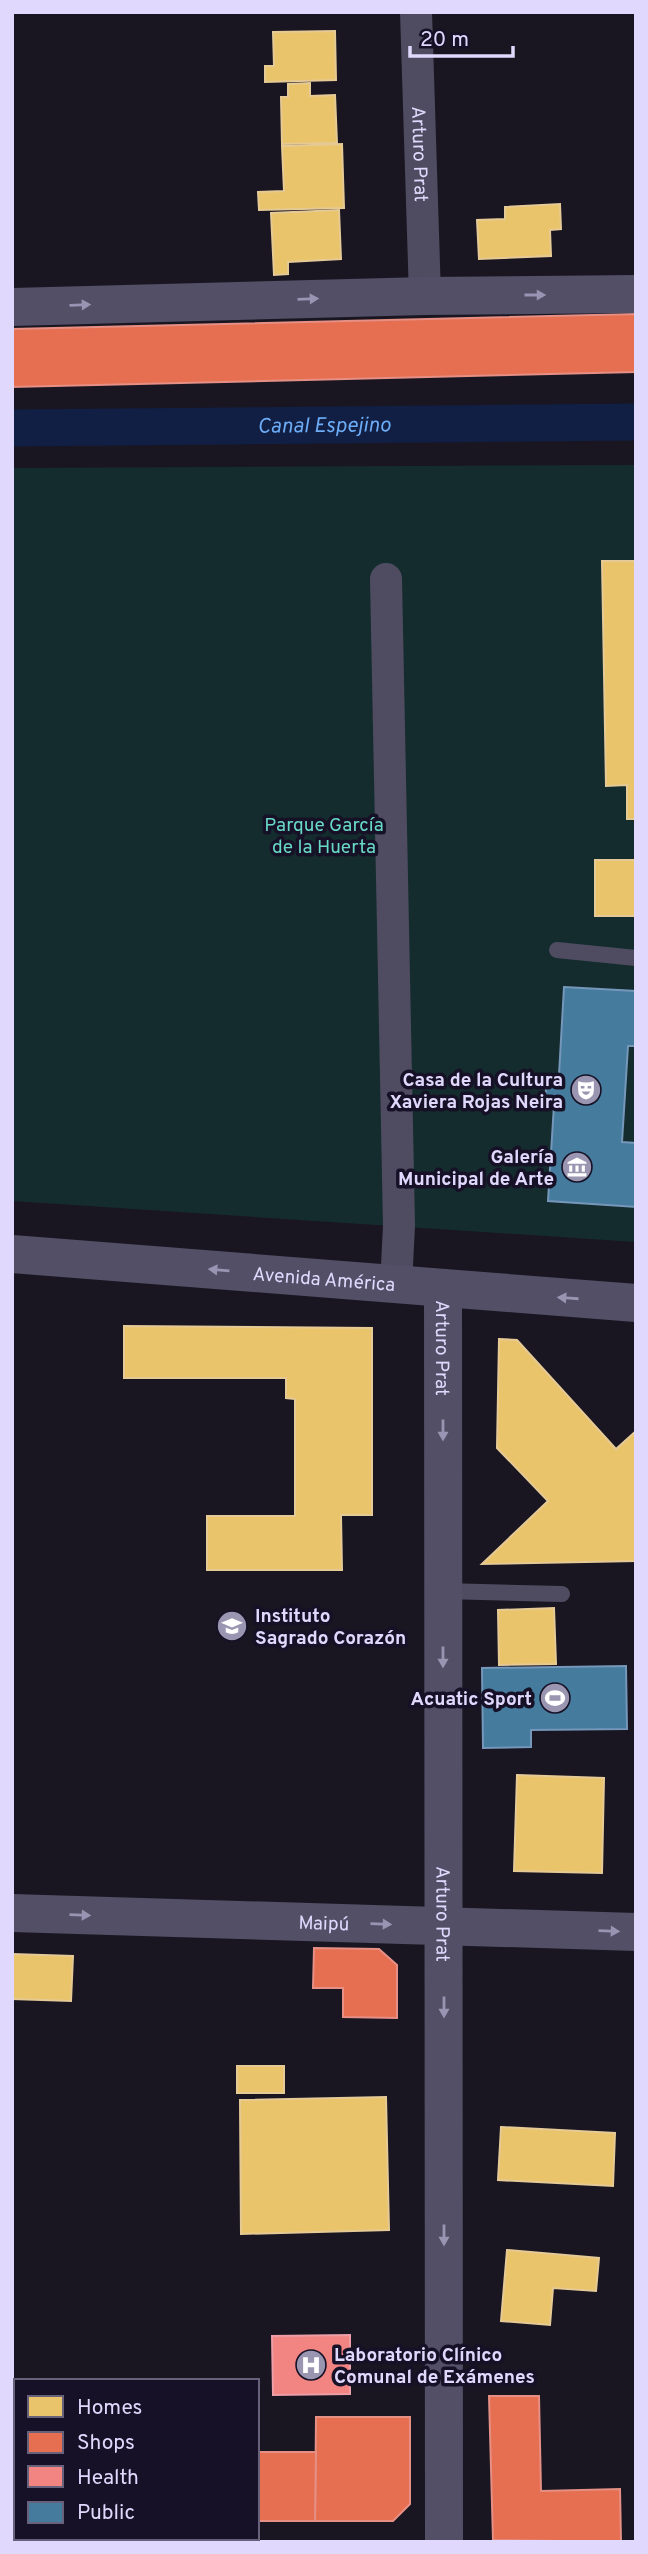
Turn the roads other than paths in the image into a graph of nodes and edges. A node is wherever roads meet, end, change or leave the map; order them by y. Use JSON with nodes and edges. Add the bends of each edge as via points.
{"nodes":[{"id":1,"x":415,"y":12,"type":"edge"},
{"id":2,"x":636,"y":294,"type":"edge"},
{"id":3,"x":425,"y":296,"type":"junction"},
{"id":4,"x":12,"y":307,"type":"edge"},
{"id":5,"x":386,"y":579,"type":"dead end"},
{"id":6,"x":557,"y":950,"type":"dead end"},
{"id":7,"x":636,"y":958,"type":"edge"},
{"id":8,"x":12,"y":1254,"type":"edge"},
{"id":9,"x":396,"y":1285,"type":"junction"},
{"id":10,"x":443,"y":1288,"type":"junction"},
{"id":11,"x":636,"y":1303,"type":"edge"},
{"id":12,"x":443,"y":1591,"type":"junction"},
{"id":13,"x":562,"y":1594,"type":"dead end"},
{"id":14,"x":12,"y":1913,"type":"edge"},
{"id":15,"x":444,"y":1925,"type":"junction"},
{"id":16,"x":636,"y":1932,"type":"edge"},
{"id":17,"x":444,"y":2542,"type":"edge"}],
"edges":[{"from":1,"to":3,"type":"street","name":"Arturo Prat"},
{"from":3,"to":2,"type":"street","one_way":true},
{"from":4,"to":3,"type":"street","one_way":true},
{"from":5,"to":9,"type":"street","via":[[400,1226]]},
{"from":6,"to":7,"type":"lane"},
{"from":9,"to":8,"type":"street","name":"Avenida América","one_way":true},
{"from":9,"to":10,"type":"street","name":"Avenida América"},
{"from":11,"to":10,"type":"street","name":"Avenida América","one_way":true},
{"from":10,"to":12,"type":"street","name":"Arturo Prat","one_way":true},
{"from":12,"to":13,"type":"lane"},
{"from":12,"to":15,"type":"street","name":"Arturo Prat","one_way":true},
{"from":14,"to":15,"type":"street","name":"Maipú","one_way":true},
{"from":15,"to":16,"type":"street","name":"Maipú","one_way":true},
{"from":15,"to":17,"type":"street","name":"Arturo Prat","one_way":true}]}
